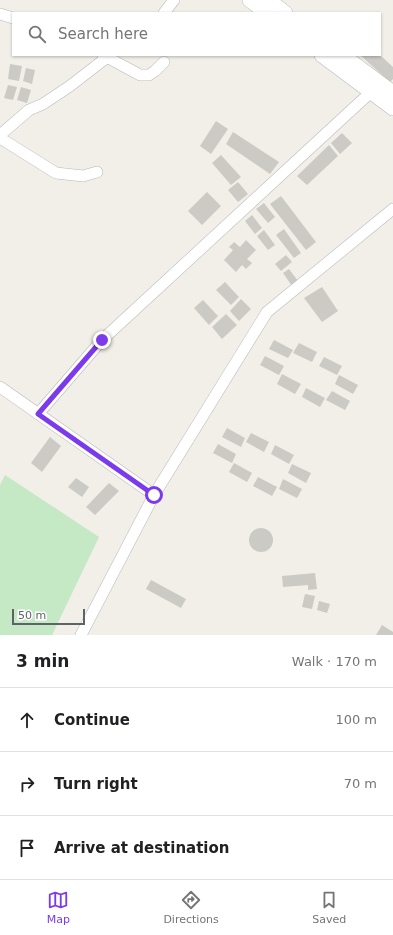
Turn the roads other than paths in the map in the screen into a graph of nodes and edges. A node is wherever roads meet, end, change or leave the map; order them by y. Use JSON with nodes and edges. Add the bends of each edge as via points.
{"nodes":[{"id":1,"x":174,"y":0,"type":"edge"},
{"id":2,"x":250,"y":0,"type":"edge"},
{"id":3,"x":268,"y":0,"type":"edge"},
{"id":4,"x":165,"y":12,"type":"edge"},
{"id":5,"x":266,"y":12,"type":"edge"},
{"id":6,"x":284,"y":12,"type":"edge"},
{"id":7,"x":0,"y":14,"type":"edge"},
{"id":8,"x":12,"y":18,"type":"edge"},
{"id":9,"x":107,"y":56,"type":"edge"},
{"id":10,"x":323,"y":56,"type":"edge"},
{"id":11,"x":343,"y":56,"type":"edge"},
{"id":12,"x":164,"y":62,"type":"dead end"},
{"id":13,"x":371,"y":92,"type":"junction"},
{"id":14,"x":393,"y":93,"type":"edge"},
{"id":15,"x":393,"y":108,"type":"edge"},
{"id":16,"x":0,"y":135,"type":"edge"},
{"id":17,"x":0,"y":138,"type":"edge"},
{"id":18,"x":97,"y":172,"type":"dead end"},
{"id":19,"x":393,"y":210,"type":"edge"},
{"id":20,"x":0,"y":387,"type":"edge"},
{"id":21,"x":38,"y":414,"type":"junction"},
{"id":22,"x":154,"y":495,"type":"junction"},
{"id":23,"x":81,"y":635,"type":"edge"}],
"edges":[{"from":1,"to":4,"type":"street"},
{"from":2,"to":5,"type":"main road"},
{"from":3,"to":6,"type":"main road"},
{"from":7,"to":8,"type":"street"},
{"from":9,"to":12,"type":"street","via":[[140,75],[149,75]]},
{"from":9,"to":16,"type":"street","via":[[70,86],[43,104],[28,110]]},
{"from":10,"to":13,"type":"main road"},
{"from":11,"to":14,"type":"main road"},
{"from":13,"to":15,"type":"main road"},
{"from":13,"to":21,"type":"street","via":[[102,340]]},
{"from":17,"to":18,"type":"street","via":[[56,173],[83,176]]},
{"from":19,"to":22,"type":"street","via":[[267,312]]},
{"from":20,"to":21,"type":"street"},
{"from":21,"to":22,"type":"street"},
{"from":22,"to":23,"type":"street"}]}
